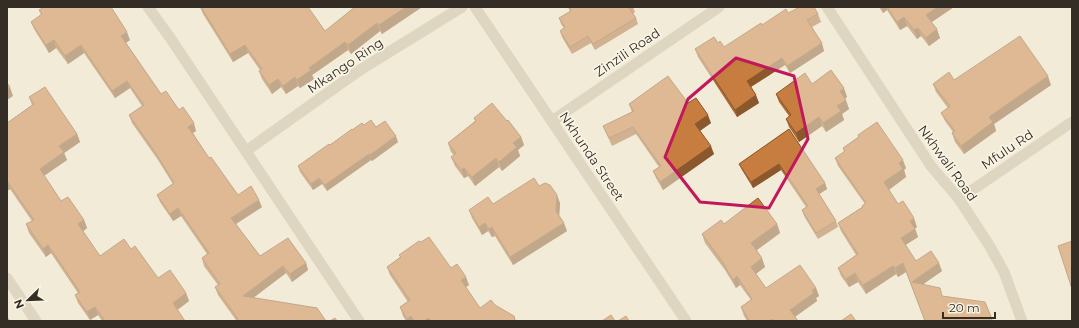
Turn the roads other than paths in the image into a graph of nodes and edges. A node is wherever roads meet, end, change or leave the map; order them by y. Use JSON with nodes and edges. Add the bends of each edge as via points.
{"nodes":[{"id":1,"x":148,"y":7,"type":"edge"},
{"id":2,"x":462,"y":7,"type":"edge"},
{"id":3,"x":475,"y":7,"type":"edge"},
{"id":4,"x":719,"y":7,"type":"edge"},
{"id":5,"x":827,"y":7,"type":"edge"},
{"id":6,"x":552,"y":121,"type":"junction"},
{"id":7,"x":1072,"y":122,"type":"edge"},
{"id":8,"x":246,"y":151,"type":"junction"},
{"id":9,"x":959,"y":199,"type":"junction"},
{"id":10,"x":7,"y":278,"type":"edge"},
{"id":11,"x":36,"y":321,"type":"edge"},
{"id":12,"x":358,"y":321,"type":"edge"},
{"id":13,"x":686,"y":321,"type":"edge"},
{"id":14,"x":1022,"y":321,"type":"edge"}],
"edges":[{"from":1,"to":8,"type":"street"},
{"from":2,"to":8,"type":"street","name":"Mkango Ring","via":[[360,70]]},
{"from":3,"to":6,"type":"street","name":"Nkhunda Street"},
{"from":4,"to":6,"type":"street","name":"Zinzili Road"},
{"from":5,"to":9,"type":"street","name":"Nkhwali Road","via":[[931,166]]},
{"from":6,"to":13,"type":"street","name":"Nkhunda Street"},
{"from":7,"to":9,"type":"street","name":"Mfulu Rd"},
{"from":8,"to":12,"type":"street"},
{"from":9,"to":14,"type":"street","name":"Nkhwali Road","via":[[1004,272]]},
{"from":10,"to":11,"type":"street"}]}
